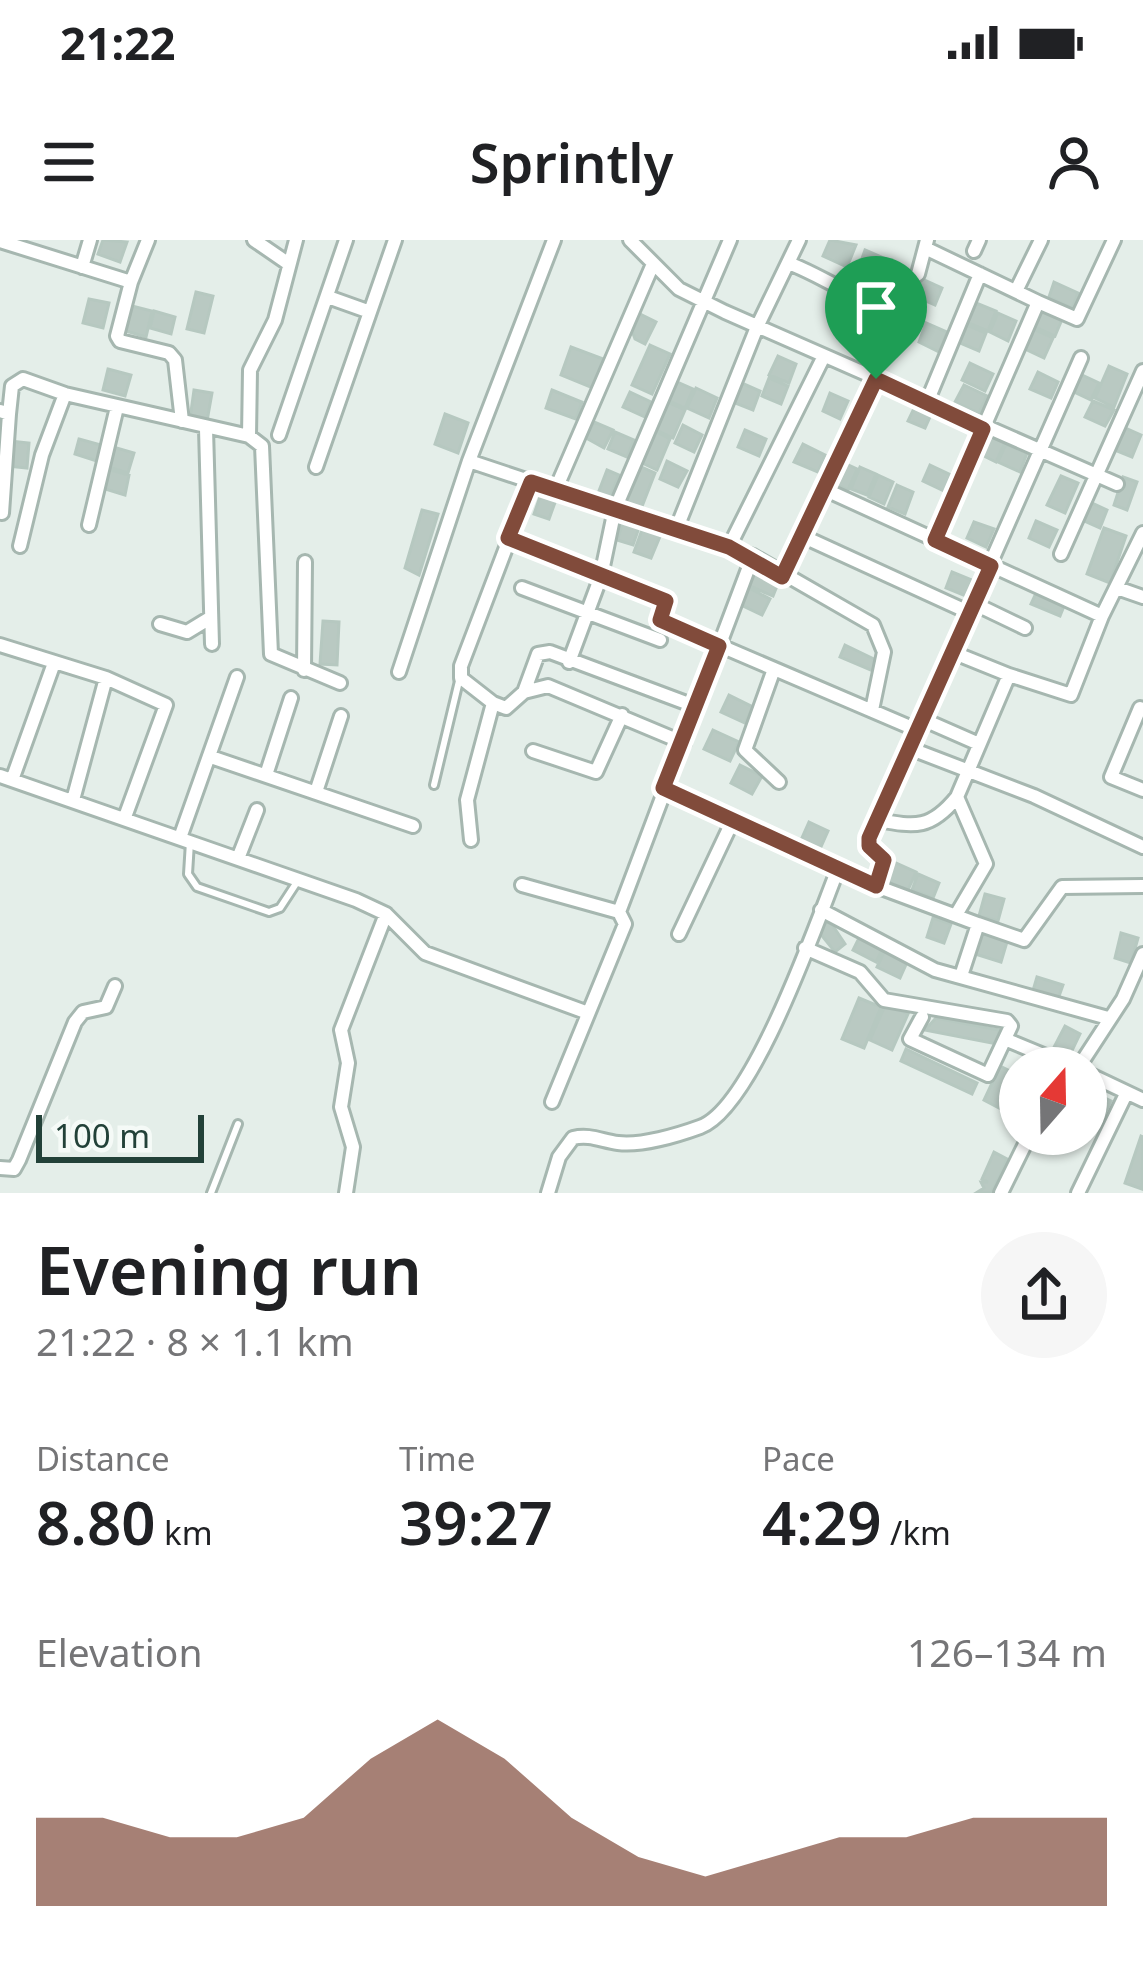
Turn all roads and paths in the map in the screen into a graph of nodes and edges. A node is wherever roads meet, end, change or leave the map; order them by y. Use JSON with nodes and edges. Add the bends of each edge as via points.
{"nodes":[{"id":1,"x":90,"y":240,"type":"edge"},
{"id":2,"x":148,"y":240,"type":"edge"},
{"id":3,"x":254,"y":240,"type":"edge"},
{"id":4,"x":296,"y":240,"type":"edge"},
{"id":5,"x":346,"y":240,"type":"edge"},
{"id":6,"x":394,"y":240,"type":"edge"},
{"id":7,"x":554,"y":240,"type":"edge"},
{"id":8,"x":630,"y":240,"type":"edge"},
{"id":9,"x":730,"y":240,"type":"edge"},
{"id":10,"x":799,"y":240,"type":"edge"},
{"id":11,"x":1041,"y":240,"type":"edge"},
{"id":12,"x":1114,"y":240,"type":"edge"},
{"id":13,"x":0,"y":241,"type":"edge"},
{"id":14,"x":926,"y":244,"type":"edge"},
{"id":15,"x":33,"y":245,"type":"edge"},
{"id":16,"x":289,"y":264,"type":"junction"},
{"id":17,"x":653,"y":264,"type":"junction"},
{"id":18,"x":790,"y":264,"type":"junction"},
{"id":19,"x":82,"y":267,"type":"junction"},
{"id":20,"x":980,"y":274,"type":"junction"},
{"id":21,"x":130,"y":282,"type":"junction"},
{"id":22,"x":1016,"y":291,"type":"junction"},
{"id":23,"x":328,"y":297,"type":"junction"},
{"id":24,"x":703,"y":300,"type":"junction"},
{"id":25,"x":1039,"y":302,"type":"junction"},
{"id":26,"x":370,"y":312,"type":"junction"},
{"id":27,"x":757,"y":326,"type":"junction"},
{"id":28,"x":824,"y":356,"type":"junction"},
{"id":29,"x":1081,"y":358,"type":"dead end"},
{"id":30,"x":1143,"y":371,"type":"edge"},
{"id":31,"x":876,"y":379,"type":"junction"},
{"id":32,"x":65,"y":394,"type":"junction"},
{"id":33,"x":927,"y":402,"type":"junction"},
{"id":34,"x":117,"y":407,"type":"junction"},
{"id":35,"x":5,"y":412,"type":"edge"},
{"id":36,"x":182,"y":421,"type":"junction"},
{"id":37,"x":206,"y":429,"type":"junction"},
{"id":38,"x":983,"y":429,"type":"junction"},
{"id":39,"x":279,"y":435,"type":"dead end"},
{"id":40,"x":249,"y":436,"type":"junction"},
{"id":41,"x":1041,"y":453,"type":"junction"},
{"id":42,"x":469,"y":460,"type":"junction"},
{"id":43,"x":316,"y":467,"type":"dead end"},
{"id":44,"x":1094,"y":475,"type":"junction"},
{"id":45,"x":531,"y":482,"type":"junction"},
{"id":46,"x":1117,"y":484,"type":"dead end"},
{"id":47,"x":824,"y":489,"type":"junction"},
{"id":48,"x":555,"y":491,"type":"junction"},
{"id":49,"x":615,"y":508,"type":"junction"},
{"id":50,"x":2,"y":513,"type":"edge"},
{"id":51,"x":89,"y":525,"type":"dead end"},
{"id":52,"x":676,"y":530,"type":"junction"},
{"id":53,"x":1143,"y":533,"type":"edge"},
{"id":54,"x":802,"y":536,"type":"junction"},
{"id":55,"x":508,"y":538,"type":"junction"},
{"id":56,"x":935,"y":540,"type":"junction"},
{"id":57,"x":20,"y":547,"type":"dead end"},
{"id":58,"x":729,"y":547,"type":"junction"},
{"id":59,"x":1061,"y":554,"type":"dead end"},
{"id":60,"x":753,"y":556,"type":"junction"},
{"id":61,"x":305,"y":562,"type":"dead end"},
{"id":62,"x":991,"y":566,"type":"junction"},
{"id":63,"x":601,"y":576,"type":"junction"},
{"id":64,"x":782,"y":577,"type":"junction"},
{"id":65,"x":522,"y":588,"type":"dead end"},
{"id":66,"x":1120,"y":589,"type":"junction"},
{"id":67,"x":1143,"y":597,"type":"edge"},
{"id":68,"x":971,"y":608,"type":"junction"},
{"id":69,"x":589,"y":613,"type":"junction"},
{"id":70,"x":1102,"y":616,"type":"junction"},
{"id":71,"x":210,"y":618,"type":"junction"},
{"id":72,"x":160,"y":624,"type":"dead end"},
{"id":73,"x":1025,"y":628,"type":"dead end"},
{"id":74,"x":660,"y":640,"type":"dead end"},
{"id":75,"x":212,"y":644,"type":"dead end"},
{"id":76,"x":0,"y":645,"type":"edge"},
{"id":77,"x":719,"y":646,"type":"junction"},
{"id":78,"x":952,"y":652,"type":"junction"},
{"id":79,"x":569,"y":662,"type":"junction"},
{"id":80,"x":54,"y":663,"type":"junction"},
{"id":81,"x":774,"y":669,"type":"junction"},
{"id":82,"x":304,"y":670,"type":"junction"},
{"id":83,"x":399,"y":672,"type":"dead end"},
{"id":84,"x":1009,"y":675,"type":"junction"},
{"id":85,"x":237,"y":677,"type":"dead end"},
{"id":86,"x":106,"y":678,"type":"junction"},
{"id":87,"x":461,"y":678,"type":"junction"},
{"id":88,"x":340,"y":683,"type":"dead end"},
{"id":89,"x":524,"y":692,"type":"junction"},
{"id":90,"x":291,"y":698,"type":"dead end"},
{"id":91,"x":494,"y":704,"type":"junction"},
{"id":92,"x":1142,"y":704,"type":"edge"},
{"id":93,"x":697,"y":706,"type":"junction"},
{"id":94,"x":872,"y":710,"type":"junction"},
{"id":95,"x":622,"y":715,"type":"junction"},
{"id":96,"x":340,"y":716,"type":"dead end"},
{"id":97,"x":920,"y":725,"type":"junction"},
{"id":98,"x":684,"y":742,"type":"junction"},
{"id":99,"x":979,"y":744,"type":"junction"},
{"id":100,"x":909,"y":748,"type":"junction"},
{"id":101,"x":533,"y":751,"type":"dead end"},
{"id":102,"x":211,"y":757,"type":"junction"},
{"id":103,"x":968,"y":771,"type":"junction"},
{"id":104,"x":266,"y":775,"type":"junction"},
{"id":105,"x":6,"y":778,"type":"edge"},
{"id":106,"x":779,"y":782,"type":"dead end"},
{"id":107,"x":434,"y":785,"type":"dead end"},
{"id":108,"x":663,"y":788,"type":"junction"},
{"id":109,"x":1143,"y":790,"type":"edge"},
{"id":110,"x":316,"y":792,"type":"junction"},
{"id":111,"x":957,"y":797,"type":"junction"},
{"id":112,"x":73,"y":800,"type":"junction"},
{"id":113,"x":256,"y":810,"type":"dead end"},
{"id":114,"x":125,"y":817,"type":"junction"},
{"id":115,"x":734,"y":818,"type":"junction"},
{"id":116,"x":878,"y":820,"type":"junction"},
{"id":117,"x":413,"y":826,"type":"dead end"},
{"id":118,"x":186,"y":837,"type":"junction"},
{"id":119,"x":471,"y":840,"type":"dead end"},
{"id":120,"x":1143,"y":847,"type":"edge"},
{"id":121,"x":239,"y":856,"type":"junction"},
{"id":122,"x":838,"y":869,"type":"junction"},
{"id":123,"x":300,"y":878,"type":"junction"},
{"id":124,"x":522,"y":884,"type":"dead end"},
{"id":125,"x":876,"y":886,"type":"junction"},
{"id":126,"x":1143,"y":886,"type":"edge"},
{"id":127,"x":821,"y":910,"type":"junction"},
{"id":128,"x":620,"y":912,"type":"junction"},
{"id":129,"x":386,"y":914,"type":"junction"},
{"id":130,"x":956,"y":915,"type":"junction"},
{"id":131,"x":978,"y":924,"type":"junction"},
{"id":132,"x":680,"y":934,"type":"dead end"},
{"id":133,"x":806,"y":948,"type":"junction"},
{"id":134,"x":1143,"y":954,"type":"edge"},
{"id":135,"x":961,"y":976,"type":"junction"},
{"id":136,"x":115,"y":986,"type":"dead end"},
{"id":137,"x":588,"y":1013,"type":"junction"},
{"id":138,"x":922,"y":1017,"type":"dead end"},
{"id":139,"x":1108,"y":1018,"type":"junction"},
{"id":140,"x":1007,"y":1040,"type":"junction"},
{"id":141,"x":1023,"y":1047,"type":"edge"},
{"id":142,"x":1086,"y":1047,"type":"edge"},
{"id":143,"x":1107,"y":1084,"type":"edge"},
{"id":144,"x":1126,"y":1094,"type":"junction"},
{"id":145,"x":1143,"y":1100,"type":"edge"},
{"id":146,"x":551,"y":1102,"type":"dead end"},
{"id":147,"x":238,"y":1124,"type":"dead end"},
{"id":148,"x":1020,"y":1155,"type":"edge"},
{"id":149,"x":0,"y":1168,"type":"edge"},
{"id":150,"x":211,"y":1193,"type":"edge"},
{"id":151,"x":346,"y":1193,"type":"edge"},
{"id":152,"x":548,"y":1193,"type":"edge"},
{"id":153,"x":1001,"y":1193,"type":"edge"},
{"id":154,"x":1078,"y":1193,"type":"edge"}],
"edges":[{"from":1,"to":19,"type":"street"},
{"from":2,"to":21,"type":"street"},
{"from":3,"to":16,"type":"street"},
{"from":4,"to":16,"type":"street"},
{"from":5,"to":23,"type":"street"},
{"from":6,"to":26,"type":"street"},
{"from":7,"to":42,"type":"street"},
{"from":8,"to":17,"type":"street"},
{"from":9,"to":24,"type":"street"},
{"from":10,"to":18,"type":"street"},
{"from":11,"to":22,"type":"street"},
{"from":12,"to":25,"type":"street","via":[[1077,320]]},
{"from":13,"to":15,"type":"street"},
{"from":14,"to":18,"type":"street","via":[[918,274],[886,296],[859,295]]},
{"from":14,"to":20,"type":"street"},
{"from":15,"to":19,"type":"street"},
{"from":16,"to":40,"type":"street","via":[[275,320],[250,370]]},
{"from":17,"to":24,"type":"street"},
{"from":17,"to":48,"type":"street"},
{"from":18,"to":27,"type":"street"},
{"from":19,"to":21,"type":"street"},
{"from":20,"to":22,"type":"street"},
{"from":20,"to":33,"type":"street"},
{"from":21,"to":36,"type":"street","via":[[117,336],[175,360]]},
{"from":22,"to":25,"type":"street"},
{"from":23,"to":26,"type":"street"},
{"from":23,"to":39,"type":"street"},
{"from":24,"to":27,"type":"street"},
{"from":24,"to":49,"type":"street"},
{"from":25,"to":38,"type":"street"},
{"from":26,"to":43,"type":"street"},
{"from":27,"to":28,"type":"street"},
{"from":27,"to":52,"type":"street"},
{"from":28,"to":31,"type":"street"},
{"from":28,"to":58,"type":"street"},
{"from":29,"to":41,"type":"street"},
{"from":30,"to":44,"type":"street"},
{"from":31,"to":33,"type":"street"},
{"from":31,"to":47,"type":"street"},
{"from":32,"to":34,"type":"street"},
{"from":32,"to":35,"type":"street","via":[[16,380]]},
{"from":32,"to":57,"type":"street"},
{"from":33,"to":38,"type":"street"},
{"from":34,"to":36,"type":"street"},
{"from":34,"to":51,"type":"street"},
{"from":35,"to":50,"type":"street"},
{"from":36,"to":37,"type":"street"},
{"from":37,"to":40,"type":"street"},
{"from":37,"to":71,"type":"street"},
{"from":38,"to":41,"type":"street"},
{"from":38,"to":56,"type":"street"},
{"from":40,"to":82,"type":"street","via":[[262,446],[271,654]]},
{"from":41,"to":44,"type":"street"},
{"from":41,"to":62,"type":"street"},
{"from":42,"to":45,"type":"street"},
{"from":42,"to":83,"type":"street"},
{"from":44,"to":46,"type":"street"},
{"from":44,"to":59,"type":"street"},
{"from":45,"to":48,"type":"street"},
{"from":45,"to":55,"type":"street"},
{"from":47,"to":54,"type":"street"},
{"from":47,"to":56,"type":"street"},
{"from":48,"to":49,"type":"street"},
{"from":49,"to":52,"type":"street"},
{"from":49,"to":63,"type":"street"},
{"from":52,"to":58,"type":"street"},
{"from":53,"to":66,"type":"street"},
{"from":54,"to":64,"type":"street"},
{"from":54,"to":68,"type":"street"},
{"from":55,"to":63,"type":"street"},
{"from":55,"to":87,"type":"street"},
{"from":56,"to":62,"type":"street"},
{"from":58,"to":60,"type":"street"},
{"from":60,"to":64,"type":"street"},
{"from":60,"to":77,"type":"street"},
{"from":61,"to":82,"type":"street"},
{"from":62,"to":68,"type":"street"},
{"from":62,"to":70,"type":"street"},
{"from":63,"to":69,"type":"street"},
{"from":63,"to":77,"type":"street","via":[[666,601],[660,620]]},
{"from":64,"to":94,"type":"street","via":[[880,635]]},
{"from":65,"to":69,"type":"street"},
{"from":66,"to":67,"type":"street"},
{"from":66,"to":70,"type":"street"},
{"from":68,"to":73,"type":"street"},
{"from":68,"to":78,"type":"street"},
{"from":69,"to":74,"type":"street"},
{"from":69,"to":79,"type":"street"},
{"from":70,"to":84,"type":"street","via":[[1067,698]]},
{"from":71,"to":72,"type":"street","via":[[187,632]]},
{"from":71,"to":75,"type":"street"},
{"from":76,"to":80,"type":"street"},
{"from":77,"to":81,"type":"street"},
{"from":77,"to":93,"type":"street"},
{"from":78,"to":84,"type":"street"},
{"from":78,"to":97,"type":"street"},
{"from":79,"to":89,"type":"street","via":[[538,654]]},
{"from":79,"to":93,"type":"street"},
{"from":80,"to":86,"type":"street"},
{"from":80,"to":105,"type":"street"},
{"from":81,"to":94,"type":"street"},
{"from":81,"to":106,"type":"street","via":[[745,750]]},
{"from":82,"to":88,"type":"street"},
{"from":84,"to":99,"type":"street"},
{"from":85,"to":102,"type":"street"},
{"from":86,"to":112,"type":"street"},
{"from":86,"to":114,"type":"street","via":[[166,705]]},
{"from":87,"to":91,"type":"street"},
{"from":87,"to":107,"type":"lane"},
{"from":89,"to":91,"type":"street","via":[[506,708]]},
{"from":89,"to":95,"type":"street","via":[[548,686]]},
{"from":90,"to":104,"type":"street"},
{"from":91,"to":119,"type":"street","via":[[467,800]]},
{"from":92,"to":109,"type":"street","via":[[1111,777]]},
{"from":93,"to":98,"type":"street"},
{"from":94,"to":97,"type":"street"},
{"from":95,"to":98,"type":"street"},
{"from":95,"to":101,"type":"street","via":[[596,772]]},
{"from":96,"to":110,"type":"street"},
{"from":97,"to":99,"type":"street"},
{"from":97,"to":100,"type":"street"},
{"from":98,"to":108,"type":"street"},
{"from":99,"to":103,"type":"street"},
{"from":100,"to":103,"type":"street"},
{"from":100,"to":116,"type":"street"},
{"from":102,"to":104,"type":"street"},
{"from":102,"to":118,"type":"street"},
{"from":103,"to":111,"type":"street"},
{"from":103,"to":120,"type":"street"},
{"from":104,"to":110,"type":"street"},
{"from":105,"to":112,"type":"street"},
{"from":108,"to":115,"type":"street"},
{"from":108,"to":128,"type":"street"},
{"from":110,"to":117,"type":"street"},
{"from":111,"to":116,"type":"street","via":[[919,828]]},
{"from":111,"to":130,"type":"street","via":[[986,864]]},
{"from":112,"to":114,"type":"street"},
{"from":113,"to":121,"type":"street"},
{"from":114,"to":118,"type":"street"},
{"from":115,"to":122,"type":"street"},
{"from":115,"to":132,"type":"street"},
{"from":116,"to":125,"type":"street","via":[[868,843],[884,860]]},
{"from":118,"to":121,"type":"street"},
{"from":118,"to":123,"type":"lane","via":[[197,887],[269,912]]},
{"from":121,"to":123,"type":"street"},
{"from":122,"to":125,"type":"street"},
{"from":122,"to":127,"type":"street"},
{"from":123,"to":129,"type":"street"},
{"from":124,"to":128,"type":"street"},
{"from":125,"to":130,"type":"street"},
{"from":126,"to":131,"type":"street","via":[[1062,887],[1024,940]]},
{"from":127,"to":133,"type":"street"},
{"from":127,"to":135,"type":"street"},
{"from":128,"to":137,"type":"street","via":[[625,924]]},
{"from":129,"to":137,"type":"street","via":[[425,953]]},
{"from":129,"to":151,"type":"street","via":[[341,1030],[348,1063],[341,1107],[353,1147]]},
{"from":130,"to":131,"type":"street"},
{"from":131,"to":135,"type":"street"},
{"from":133,"to":140,"type":"street","via":[[851,966],[884,1000],[1010,1022]]},
{"from":133,"to":152,"type":"street","via":[[728,1107],[706,1125],[624,1144],[573,1138]]},
{"from":134,"to":139,"type":"street"},
{"from":135,"to":139,"type":"street"},
{"from":136,"to":149,"type":"street","via":[[106,1007],[79,1016],[19,1160],[14,1169]]},
{"from":137,"to":146,"type":"street"},
{"from":138,"to":140,"type":"street","via":[[910,1039],[988,1075]]},
{"from":139,"to":142,"type":"street"},
{"from":140,"to":141,"type":"street"},
{"from":143,"to":144,"type":"street"},
{"from":144,"to":145,"type":"street"},
{"from":144,"to":154,"type":"street"},
{"from":147,"to":150,"type":"lane"},
{"from":148,"to":153,"type":"street"}]}
